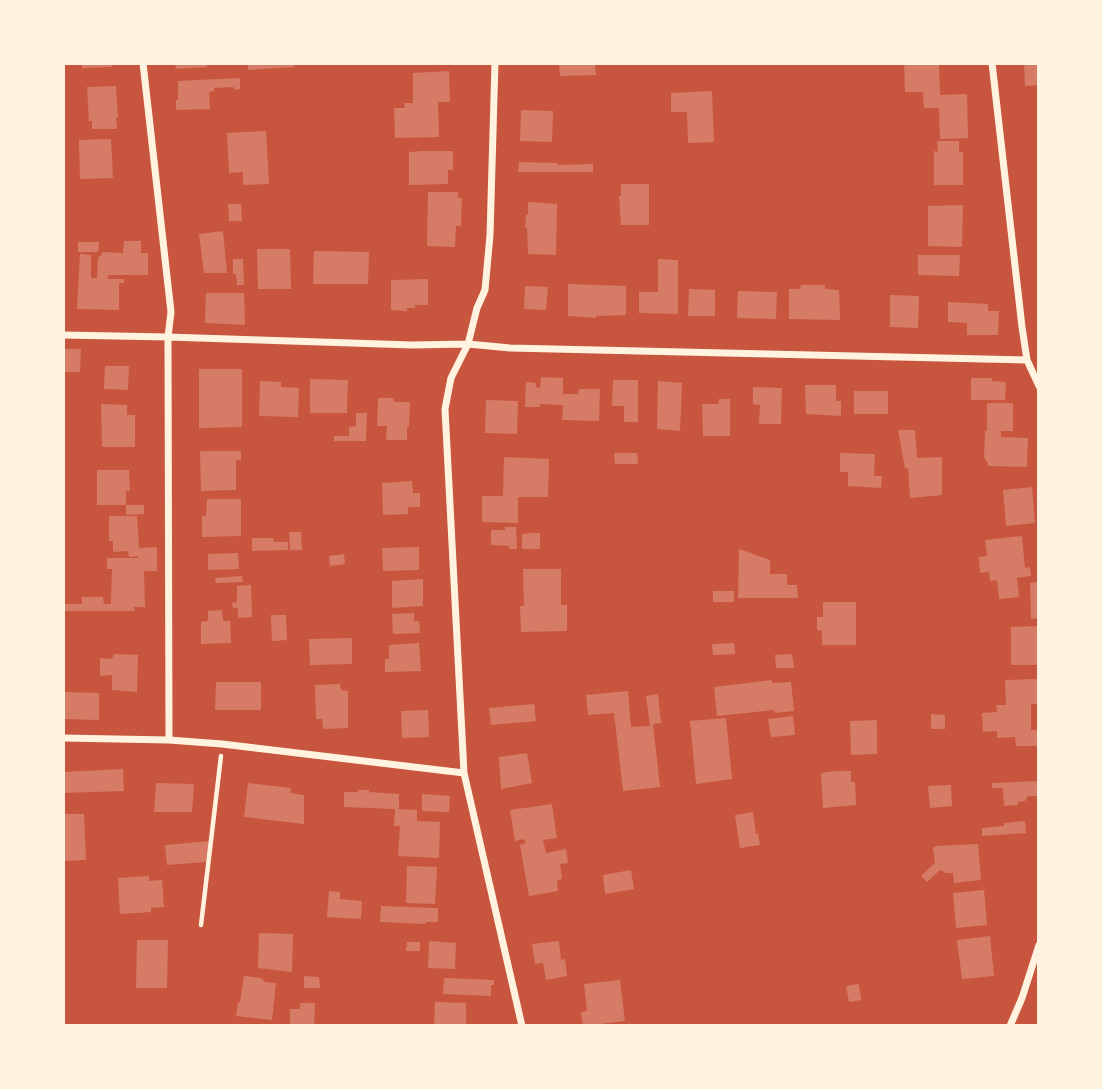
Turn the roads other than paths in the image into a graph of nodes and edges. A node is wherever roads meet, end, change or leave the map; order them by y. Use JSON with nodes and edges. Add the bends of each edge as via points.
{"nodes":[{"id":1,"x":143,"y":63,"type":"edge"},
{"id":2,"x":495,"y":63,"type":"edge"},
{"id":3,"x":992,"y":63,"type":"edge"},
{"id":4,"x":63,"y":335,"type":"edge"},
{"id":5,"x":169,"y":337,"type":"junction"},
{"id":6,"x":468,"y":344,"type":"junction"},
{"id":7,"x":1027,"y":360,"type":"junction"},
{"id":8,"x":1039,"y":386,"type":"edge"},
{"id":9,"x":63,"y":738,"type":"edge"},
{"id":10,"x":169,"y":740,"type":"junction"},
{"id":11,"x":464,"y":773,"type":"junction"},
{"id":12,"x":1039,"y":945,"type":"edge"},
{"id":13,"x":522,"y":1026,"type":"edge"},
{"id":14,"x":1010,"y":1026,"type":"edge"}],
"edges":[{"from":1,"to":5,"type":"street","via":[[171,312]]},
{"from":2,"to":6,"type":"street","via":[[485,290]]},
{"from":3,"to":7,"type":"street"},
{"from":4,"to":5,"type":"street"},
{"from":5,"to":6,"type":"street"},
{"from":5,"to":10,"type":"street"},
{"from":6,"to":7,"type":"street"},
{"from":6,"to":11,"type":"street","via":[[451,378],[445,409]]},
{"from":7,"to":8,"type":"street"},
{"from":9,"to":10,"type":"street"},
{"from":10,"to":11,"type":"street"},
{"from":11,"to":13,"type":"street"},
{"from":12,"to":14,"type":"street"}]}
